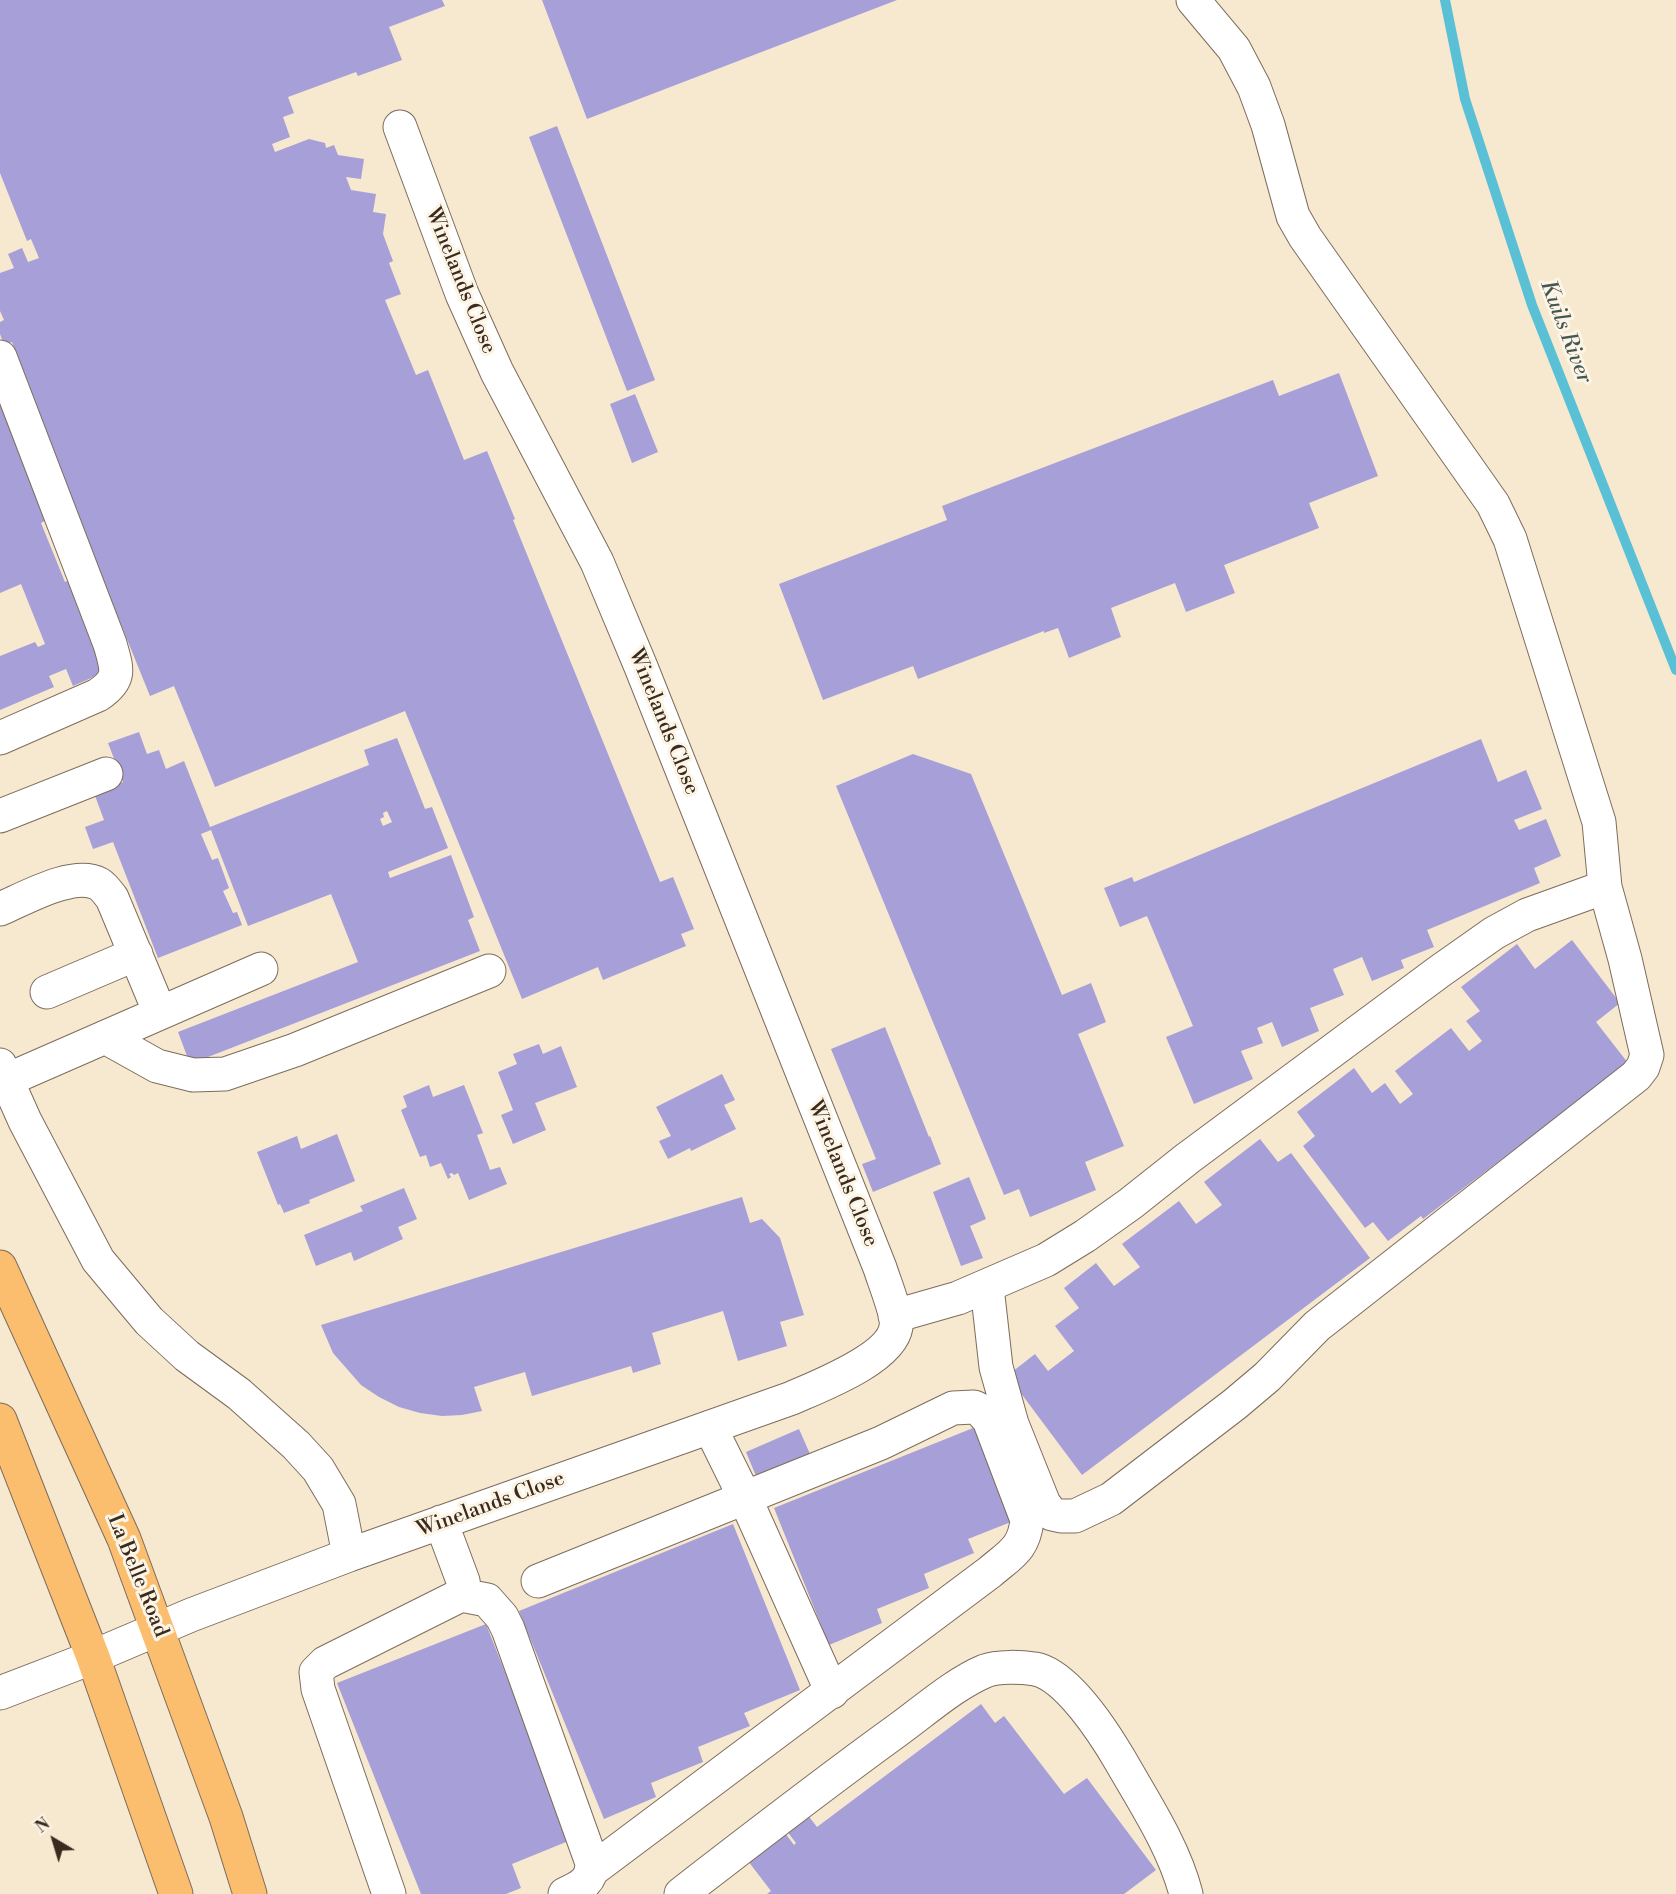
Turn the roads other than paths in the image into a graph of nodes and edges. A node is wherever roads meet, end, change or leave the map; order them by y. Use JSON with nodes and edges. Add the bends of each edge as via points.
{"nodes":[{"id":1,"x":1193,"y":0,"type":"edge"},
{"id":2,"x":400,"y":127,"type":"dead end"},
{"id":3,"x":0,"y":357,"type":"edge"},
{"id":4,"x":0,"y":738,"type":"edge"},
{"id":5,"x":106,"y":774,"type":"dead end"},
{"id":6,"x":0,"y":816,"type":"edge"},
{"id":7,"x":1605,"y":887,"type":"junction"},
{"id":8,"x":0,"y":909,"type":"edge"},
{"id":9,"x":136,"y":954,"type":"junction"},
{"id":10,"x":261,"y":969,"type":"dead end"},
{"id":11,"x":489,"y":971,"type":"dead end"},
{"id":12,"x":47,"y":992,"type":"dead end"},
{"id":13,"x":160,"y":1013,"type":"junction"},
{"id":14,"x":105,"y":1037,"type":"junction"},
{"id":15,"x":3,"y":1072,"type":"edge"},
{"id":16,"x":0,"y":1267,"type":"edge"},
{"id":17,"x":987,"y":1287,"type":"junction"},
{"id":18,"x":895,"y":1316,"type":"junction"},
{"id":19,"x":0,"y":1420,"type":"edge"},
{"id":20,"x":710,"y":1427,"type":"junction"},
{"id":21,"x":745,"y":1497,"type":"junction"},
{"id":22,"x":441,"y":1522,"type":"junction"},
{"id":23,"x":349,"y":1555,"type":"junction"},
{"id":24,"x":538,"y":1581,"type":"dead end"},
{"id":25,"x":461,"y":1594,"type":"junction"},
{"id":26,"x":159,"y":1630,"type":"junction"},
{"id":27,"x":93,"y":1657,"type":"junction"},
{"id":28,"x":832,"y":1692,"type":"junction"},
{"id":29,"x":0,"y":1693,"type":"edge"},
{"id":30,"x":592,"y":1870,"type":"junction"},
{"id":31,"x":176,"y":1894,"type":"edge"},
{"id":32,"x":250,"y":1894,"type":"edge"},
{"id":33,"x":389,"y":1894,"type":"edge"},
{"id":34,"x":565,"y":1894,"type":"edge"},
{"id":35,"x":681,"y":1894,"type":"edge"},
{"id":36,"x":1186,"y":1894,"type":"edge"}],
"edges":[{"from":1,"to":7,"type":"street","via":[[1234,49],[1254,87],[1293,216],[1305,237],[1493,504],[1510,539],[1599,822]]},
{"from":2,"to":18,"type":"street","name":"Winelands Close","via":[[462,294],[497,372],[597,562],[637,657],[880,1268]]},
{"from":3,"to":4,"type":"street","via":[[117,670],[111,686],[98,695]]},
{"from":5,"to":6,"type":"street"},
{"from":7,"to":17,"type":"street","via":[[1527,915],[1494,933],[1085,1236],[1046,1260]]},
{"from":7,"to":17,"type":"street","via":[[1645,1042],[1647,1055],[1636,1076],[1317,1326],[1235,1404],[1111,1499],[1090,1510],[1061,1516],[1044,1504],[1012,1424],[996,1367]]},
{"from":8,"to":9,"type":"street","via":[[65,883],[95,882],[112,898]]},
{"from":9,"to":12,"type":"street"},
{"from":9,"to":13,"type":"street"},
{"from":10,"to":13,"type":"street"},
{"from":11,"to":14,"type":"street","via":[[295,1050],[225,1074],[193,1075],[157,1066]]},
{"from":13,"to":14,"type":"street"},
{"from":14,"to":15,"type":"street"},
{"from":15,"to":23,"type":"street","via":[[98,1260],[149,1321],[187,1356],[239,1394],[318,1469],[339,1504]]},
{"from":16,"to":26,"type":"main road","name":"La Belle Road","via":[[124,1539]]},
{"from":17,"to":18,"type":"street"},
{"from":18,"to":20,"type":"street","name":"Winelands Close","via":[[896,1327],[890,1339],[872,1359],[792,1398]]},
{"from":19,"to":27,"type":"main road"},
{"from":20,"to":21,"type":"street"},
{"from":20,"to":22,"type":"street","name":"Winelands Close"},
{"from":21,"to":24,"type":"street"},
{"from":21,"to":28,"type":"street"},
{"from":21,"to":28,"type":"street","via":[[881,1443],[960,1406],[980,1410],[997,1437],[1027,1520],[1021,1545]]},
{"from":22,"to":23,"type":"street","name":"Winelands Close"},
{"from":22,"to":25,"type":"street","via":[[463,1581]]},
{"from":23,"to":26,"type":"street","name":"Winelands Close"},
{"from":25,"to":30,"type":"street","via":[[487,1600],[508,1629]]},
{"from":25,"to":33,"type":"street","via":[[325,1663],[316,1672],[318,1689]]},
{"from":26,"to":27,"type":"street","name":"Winelands Close"},
{"from":26,"to":32,"type":"main road","name":"La Belle Road"},
{"from":27,"to":29,"type":"street","name":"Winelands Close"},
{"from":27,"to":31,"type":"main road"},
{"from":28,"to":30,"type":"street"},
{"from":30,"to":34,"type":"street","via":[[582,1887]]},
{"from":35,"to":36,"type":"street","via":[[842,1770],[961,1685],[987,1670],[1011,1668],[1036,1669],[1059,1680],[1101,1730],[1164,1839]]}]}
